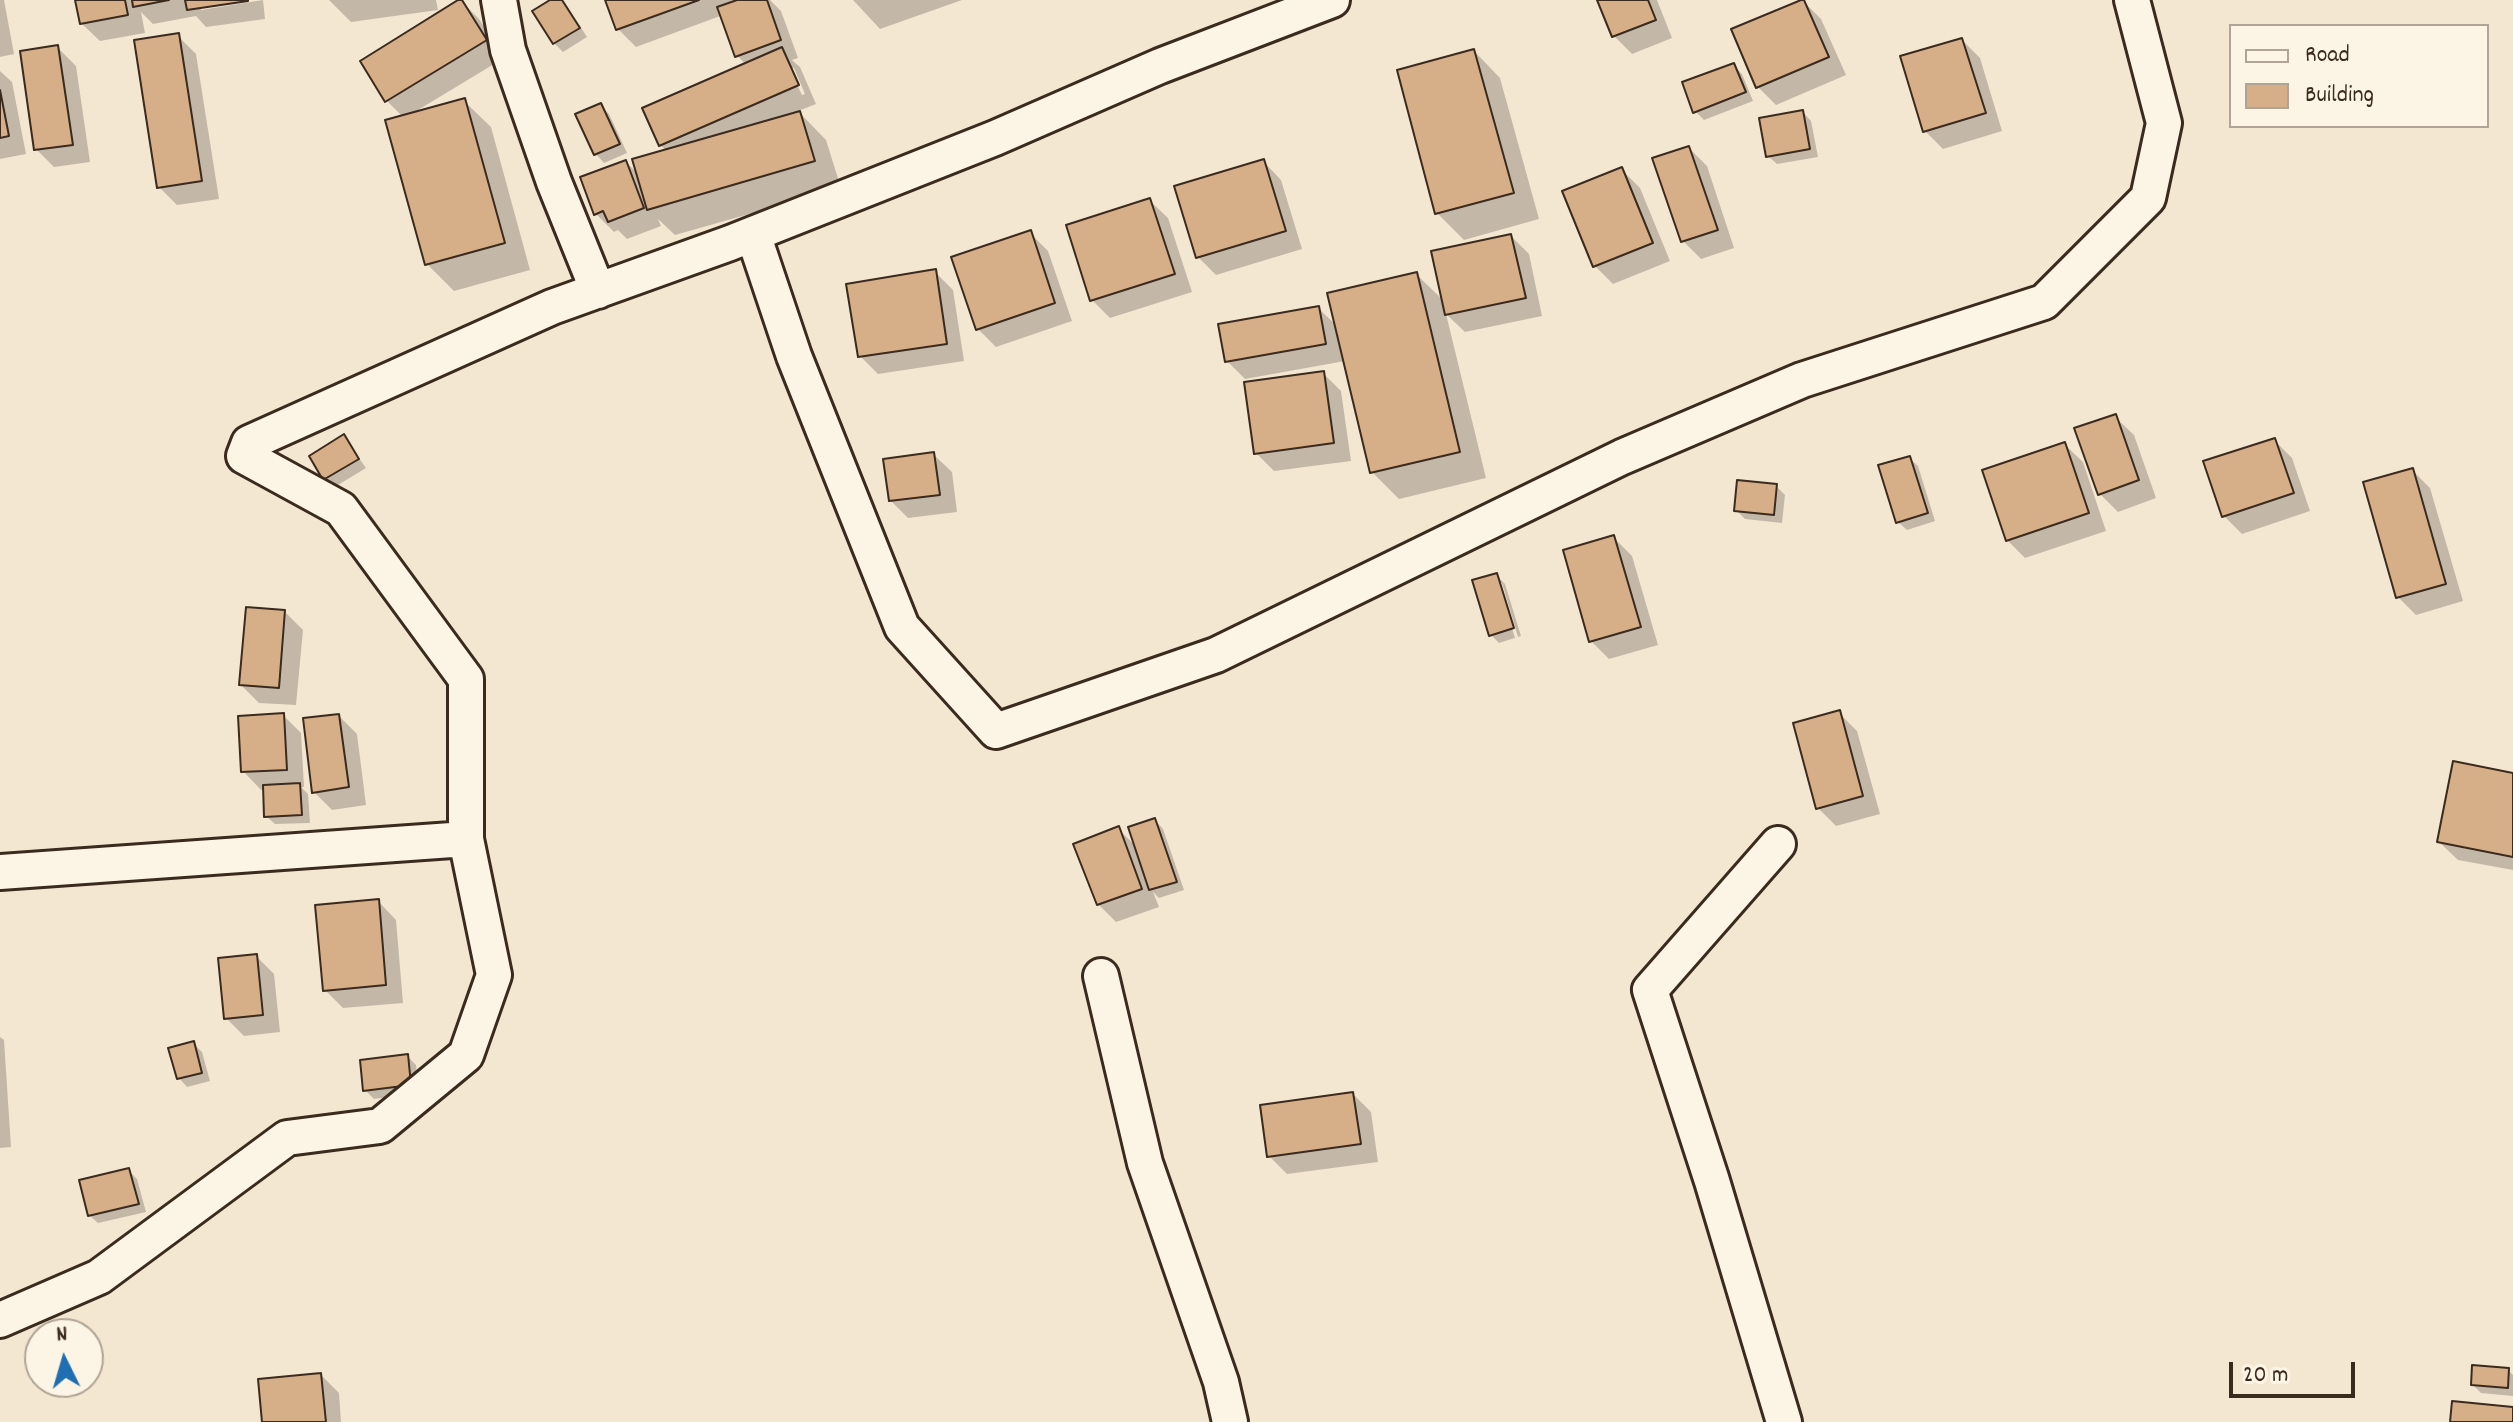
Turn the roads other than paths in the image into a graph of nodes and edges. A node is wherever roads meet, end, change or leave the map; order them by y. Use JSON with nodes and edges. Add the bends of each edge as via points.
{"nodes":[{"id":1,"x":499,"y":0,"type":"edge"},
{"id":2,"x":1332,"y":0,"type":"edge"},
{"id":3,"x":2132,"y":0,"type":"edge"},
{"id":4,"x":753,"y":234,"type":"junction"},
{"id":5,"x":598,"y":291,"type":"junction"},
{"id":6,"x":466,"y":839,"type":"junction"},
{"id":7,"x":1778,"y":844,"type":"dead end"},
{"id":8,"x":0,"y":872,"type":"edge"},
{"id":9,"x":1101,"y":976,"type":"dead end"},
{"id":10,"x":0,"y":1320,"type":"edge"},
{"id":11,"x":1230,"y":1422,"type":"edge"},
{"id":12,"x":1784,"y":1422,"type":"edge"}],
"edges":[{"from":1,"to":5,"type":"street","via":[[508,50]]},
{"from":2,"to":4,"type":"street"},
{"from":3,"to":4,"type":"street","via":[[2164,123],[2148,198],[2044,302],[1802,380],[1622,457],[1216,655],[996,731],[902,627],[794,356]]},
{"from":4,"to":5,"type":"street"},
{"from":5,"to":6,"type":"street","via":[[249,443],[244,456],[341,509],[466,679]]},
{"from":6,"to":8,"type":"street"},
{"from":6,"to":10,"type":"street","via":[[494,975],[466,1055],[380,1126],[287,1138],[99,1277]]},
{"from":7,"to":12,"type":"street","via":[[1650,990]]},
{"from":9,"to":11,"type":"street","via":[[1145,1163]]}]}
